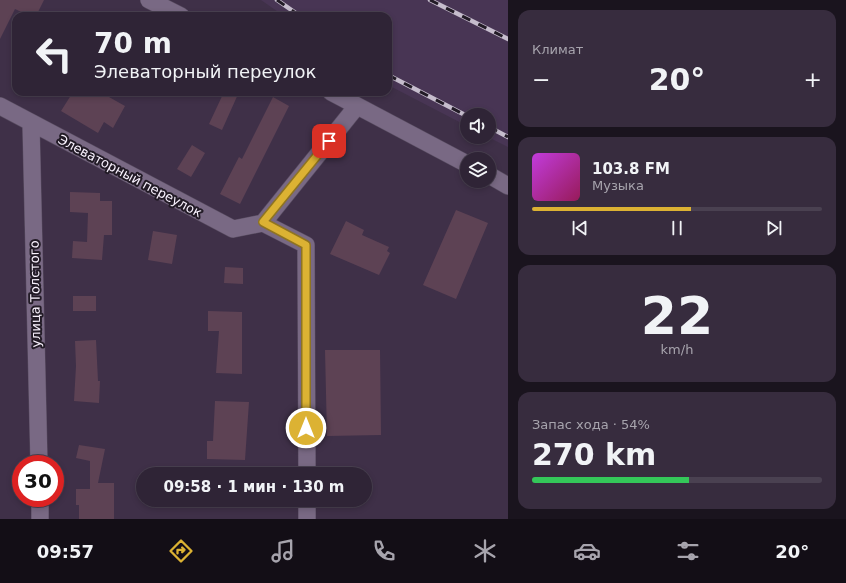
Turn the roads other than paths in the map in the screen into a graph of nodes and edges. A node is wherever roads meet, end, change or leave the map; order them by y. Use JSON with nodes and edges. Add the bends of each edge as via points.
{"nodes":[{"id":1,"x":149,"y":0,"type":"edge"},
{"id":2,"x":173,"y":12,"type":"edge"},
{"id":3,"x":338,"y":96,"type":"edge"},
{"id":4,"x":0,"y":106,"type":"edge"},
{"id":5,"x":357,"y":106,"type":"junction"},
{"id":6,"x":31,"y":124,"type":"junction"},
{"id":7,"x":460,"y":160,"type":"edge"},
{"id":8,"x":496,"y":179,"type":"edge"},
{"id":9,"x":508,"y":186,"type":"edge"},
{"id":10,"x":263,"y":222,"type":"junction"},
{"id":11,"x":39,"y":455,"type":"edge"},
{"id":12,"x":306,"y":467,"type":"edge"},
{"id":13,"x":40,"y":507,"type":"edge"},
{"id":14,"x":306,"y":507,"type":"edge"},
{"id":15,"x":40,"y":519,"type":"edge"},
{"id":16,"x":306,"y":519,"type":"edge"}],
"edges":[{"from":1,"to":2,"type":"street"},
{"from":3,"to":5,"type":"street"},
{"from":4,"to":6,"type":"street","name":"Элеваторный переулок"},
{"from":5,"to":7,"type":"street"},
{"from":5,"to":10,"type":"street"},
{"from":6,"to":10,"type":"street","name":"Элеваторный переулок","via":[[232,229]]},
{"from":6,"to":11,"type":"street","name":"улица Толстого"},
{"from":8,"to":9,"type":"street"},
{"from":10,"to":12,"type":"street","via":[[306,245]]},
{"from":13,"to":15,"type":"street"},
{"from":14,"to":16,"type":"street"}]}
